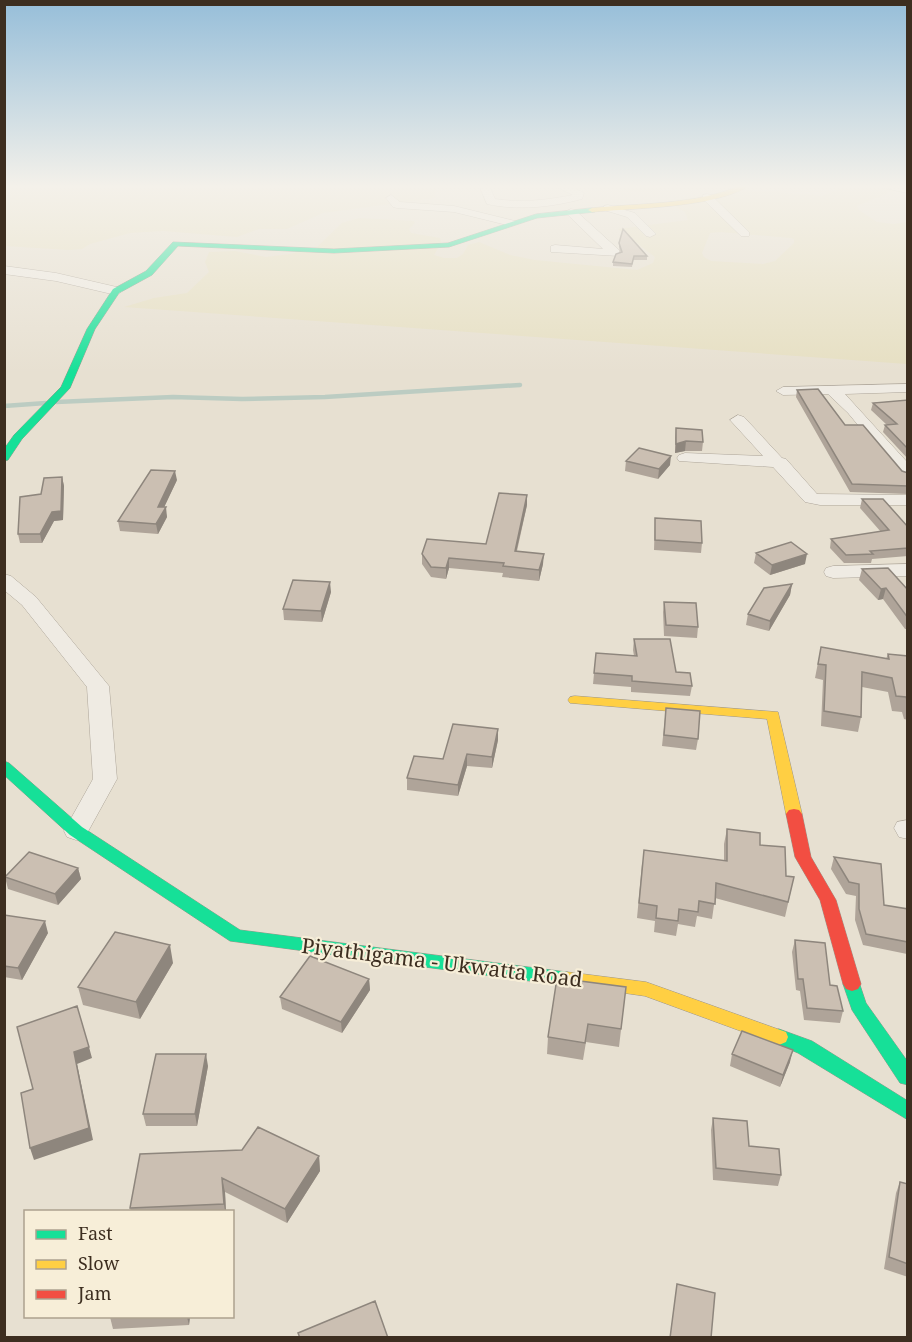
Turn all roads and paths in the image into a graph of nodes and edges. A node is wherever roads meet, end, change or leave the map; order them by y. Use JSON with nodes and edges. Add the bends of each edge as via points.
{"nodes":[{"id":1,"x":173,"y":248,"type":"edge"},
{"id":2,"x":258,"y":248,"type":"edge"},
{"id":3,"x":399,"y":248,"type":"edge"},
{"id":4,"x":609,"y":248,"type":"edge"},
{"id":5,"x":555,"y":249,"type":"dead end"},
{"id":6,"x":4,"y":270,"type":"edge"},
{"id":7,"x":116,"y":291,"type":"junction"},
{"id":8,"x":908,"y":388,"type":"edge"},
{"id":9,"x":832,"y":390,"type":"junction"},
{"id":10,"x":783,"y":391,"type":"dead end"},
{"id":11,"x":738,"y":420,"type":"dead end"},
{"id":12,"x":4,"y":458,"type":"edge"},
{"id":13,"x":685,"y":458,"type":"dead end"},
{"id":14,"x":780,"y":462,"type":"junction"},
{"id":15,"x":908,"y":474,"type":"edge"},
{"id":16,"x":908,"y":500,"type":"edge"},
{"id":17,"x":908,"y":570,"type":"edge"},
{"id":18,"x":833,"y":572,"type":"dead end"},
{"id":19,"x":4,"y":580,"type":"edge"},
{"id":20,"x":574,"y":700,"type":"dead end"},
{"id":21,"x":4,"y":766,"type":"edge"},
{"id":22,"x":76,"y":831,"type":"junction"},
{"id":23,"x":907,"y":1077,"type":"edge"},
{"id":24,"x":897,"y":1105,"type":"edge"}],
"edges":[{"from":1,"to":7,"type":"street","via":[[149,273]]},
{"from":2,"to":3,"type":"street","via":[[334,251]]},
{"from":4,"to":5,"type":"street","via":[[615,253]]},
{"from":6,"to":7,"type":"street"},
{"from":7,"to":12,"type":"street","via":[[91,329],[64,388],[18,437]]},
{"from":8,"to":9,"type":"street"},
{"from":9,"to":10,"type":"street"},
{"from":9,"to":15,"type":"street"},
{"from":11,"to":14,"type":"street"},
{"from":13,"to":14,"type":"street"},
{"from":14,"to":16,"type":"street","via":[[811,498]]},
{"from":17,"to":18,"type":"street"},
{"from":19,"to":22,"type":"street","via":[[29,602],[98,686],[105,779]]},
{"from":20,"to":23,"type":"street","via":[[773,715],[803,857],[828,900],[858,1005]]},
{"from":21,"to":22,"type":"street","name":"Piyathigama - Ukwatta Road"},
{"from":22,"to":24,"type":"street","name":"Piyathigama - Ukwatta Road","via":[[237,936],[646,989],[805,1047]]},
{"from":23,"to":24,"type":"street"}]}
